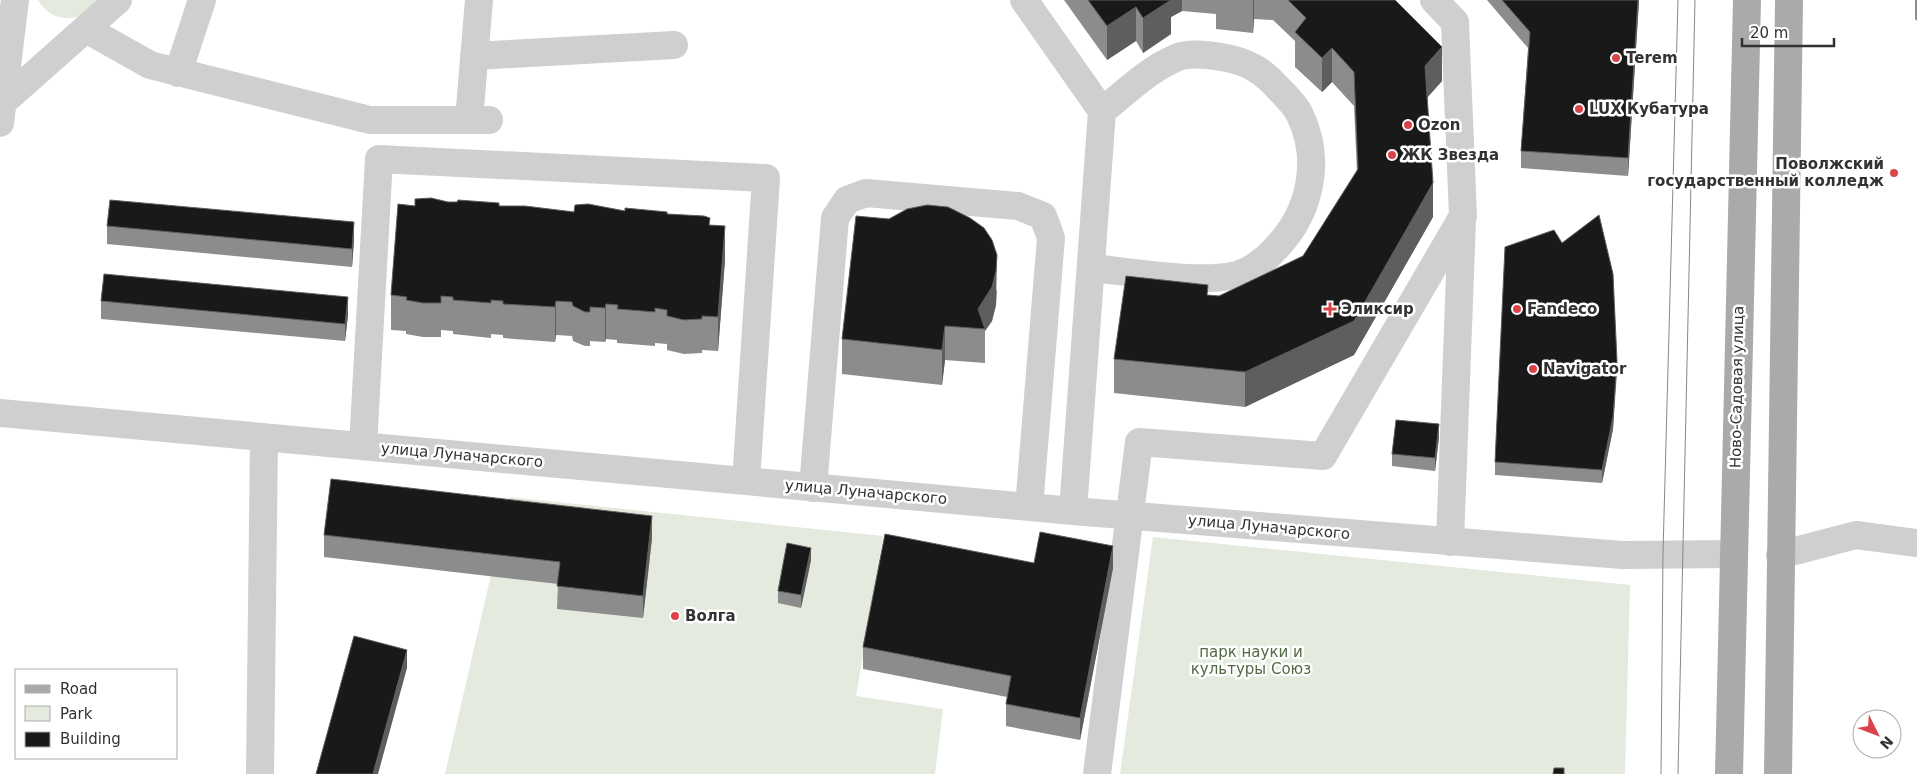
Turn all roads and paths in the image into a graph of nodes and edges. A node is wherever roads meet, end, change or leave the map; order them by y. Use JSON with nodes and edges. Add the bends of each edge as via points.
{"nodes":[{"id":1,"x":15,"y":0,"type":"edge"},
{"id":2,"x":118,"y":0,"type":"edge"},
{"id":3,"x":202,"y":0,"type":"edge"},
{"id":4,"x":479,"y":0,"type":"edge"},
{"id":5,"x":1024,"y":0,"type":"edge"},
{"id":6,"x":1434,"y":0,"type":"edge"},
{"id":7,"x":1746,"y":0,"type":"edge"},
{"id":8,"x":1789,"y":0,"type":"edge"},
{"id":9,"x":86,"y":29,"type":"junction"},
{"id":10,"x":674,"y":45,"type":"dead end"},
{"id":11,"x":474,"y":56,"type":"junction"},
{"id":12,"x":178,"y":73,"type":"junction"},
{"id":13,"x":1,"y":109,"type":"edge"},
{"id":14,"x":1102,"y":111,"type":"junction"},
{"id":15,"x":1463,"y":216,"type":"junction"},
{"id":16,"x":1092,"y":268,"type":"junction"},
{"id":17,"x":0,"y":413,"type":"edge"},
{"id":18,"x":264,"y":437,"type":"junction"},
{"id":19,"x":364,"y":446,"type":"junction"},
{"id":20,"x":746,"y":481,"type":"junction"},
{"id":21,"x":813,"y":488,"type":"junction"},
{"id":22,"x":1029,"y":507,"type":"junction"},
{"id":23,"x":1073,"y":511,"type":"junction"},
{"id":24,"x":1131,"y":515,"type":"junction"},
{"id":25,"x":1450,"y":542,"type":"junction"},
{"id":26,"x":1917,"y":543,"type":"edge"},
{"id":27,"x":1732,"y":554,"type":"junction"},
{"id":28,"x":1780,"y":555,"type":"junction"},
{"id":29,"x":260,"y":774,"type":"edge"},
{"id":30,"x":1097,"y":774,"type":"edge"},
{"id":31,"x":1729,"y":774,"type":"edge"},
{"id":32,"x":1778,"y":774,"type":"edge"}],
"edges":[{"from":1,"to":13,"type":"street"},
{"from":2,"to":9,"type":"street"},
{"from":3,"to":12,"type":"street"},
{"from":4,"to":11,"type":"street"},
{"from":5,"to":14,"type":"street"},
{"from":6,"to":15,"type":"street","via":[[1455,22]]},
{"from":7,"to":27,"type":"main road","name":"Ново-Садовая улица"},
{"from":8,"to":28,"type":"main road"},
{"from":9,"to":12,"type":"street","via":[[150,65]]},
{"from":9,"to":13,"type":"street"},
{"from":10,"to":11,"type":"street"},
{"from":11,"to":12,"type":"street","via":[[479,120],[370,120]]},
{"from":14,"to":16,"type":"street"},
{"from":14,"to":16,"type":"street","via":[[1146,76],[1177,57],[1207,55],[1234,59],[1263,72],[1300,114],[1309,141],[1312,176],[1303,210],[1287,237],[1267,258],[1237,275],[1204,278]]},
{"from":15,"to":24,"type":"street","via":[[1323,456],[1139,442]]},
{"from":15,"to":25,"type":"street"},
{"from":16,"to":23,"type":"street"},
{"from":17,"to":18,"type":"street","name":"улица Луначарского"},
{"from":18,"to":19,"type":"street","name":"улица Луначарского"},
{"from":18,"to":29,"type":"street"},
{"from":19,"to":20,"type":"street","name":"улица Луначарского"},
{"from":19,"to":20,"type":"street","via":[[379,159],[766,178]]},
{"from":20,"to":21,"type":"street","name":"улица Луначарского"},
{"from":21,"to":22,"type":"street","name":"улица Луначарского"},
{"from":21,"to":22,"type":"street","via":[[835,218],[847,200],[866,193],[1018,206],[1043,216],[1052,238]]},
{"from":22,"to":23,"type":"street","name":"улица Луначарского"},
{"from":23,"to":24,"type":"street","name":"улица Луначарского"},
{"from":24,"to":25,"type":"street","name":"улица Луначарского"},
{"from":24,"to":30,"type":"street"},
{"from":25,"to":27,"type":"street","name":"улица Луначарского","via":[[1622,555]]},
{"from":26,"to":28,"type":"street","via":[[1856,535]]},
{"from":27,"to":31,"type":"main road","name":"Ново-Садовая улица"},
{"from":28,"to":32,"type":"main road"}]}
